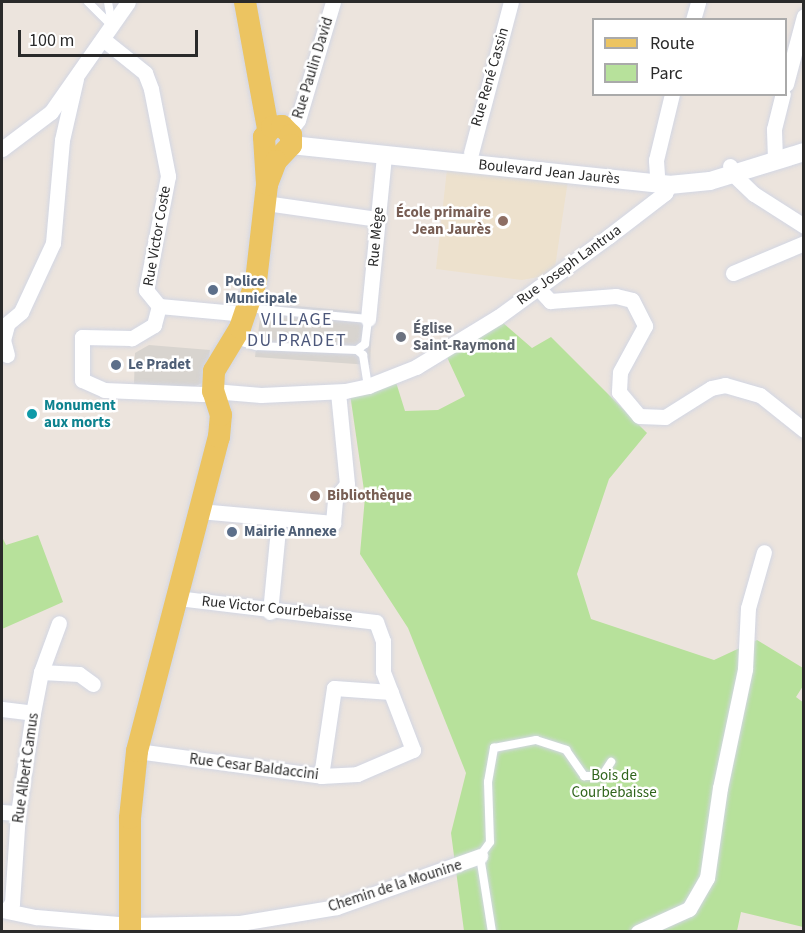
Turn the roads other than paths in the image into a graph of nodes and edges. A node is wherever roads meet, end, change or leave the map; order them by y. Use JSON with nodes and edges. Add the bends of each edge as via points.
{"nodes":[{"id":1,"x":88,"y":2,"type":"edge"},
{"id":2,"x":108,"y":2,"type":"edge"},
{"id":3,"x":128,"y":2,"type":"edge"},
{"id":4,"x":245,"y":2,"type":"edge"},
{"id":5,"x":333,"y":2,"type":"edge"},
{"id":6,"x":511,"y":2,"type":"edge"},
{"id":7,"x":698,"y":2,"type":"edge"},
{"id":8,"x":117,"y":15,"type":"edge"},
{"id":9,"x":804,"y":16,"type":"edge"},
{"id":10,"x":694,"y":18,"type":"edge"},
{"id":11,"x":104,"y":40,"type":"junction"},
{"id":12,"x":76,"y":79,"type":"junction"},
{"id":13,"x":787,"y":80,"type":"edge"},
{"id":14,"x":672,"y":96,"type":"edge"},
{"id":15,"x":783,"y":96,"type":"edge"},
{"id":16,"x":51,"y":112,"type":"junction"},
{"id":17,"x":62,"y":140,"type":"junction"},
{"id":18,"x":281,"y":140,"type":"junction"},
{"id":19,"x":804,"y":147,"type":"edge"},
{"id":20,"x":2,"y":149,"type":"edge"},
{"id":21,"x":471,"y":153,"type":"junction"},
{"id":22,"x":804,"y":153,"type":"edge"},
{"id":23,"x":774,"y":154,"type":"junction"},
{"id":24,"x":384,"y":156,"type":"junction"},
{"id":25,"x":731,"y":170,"type":"junction"},
{"id":26,"x":655,"y":179,"type":"junction"},
{"id":27,"x":266,"y":193,"type":"junction"},
{"id":28,"x":378,"y":219,"type":"junction"},
{"id":29,"x":804,"y":226,"type":"edge"},
{"id":30,"x":804,"y":243,"type":"edge"},
{"id":31,"x":733,"y":273,"type":"dead end"},
{"id":32,"x":538,"y":288,"type":"junction"},
{"id":33,"x":159,"y":306,"type":"junction"},
{"id":34,"x":368,"y":319,"type":"junction"},
{"id":35,"x":242,"y":322,"type":"junction"},
{"id":36,"x":4,"y":327,"type":"edge"},
{"id":37,"x":357,"y":350,"type":"junction"},
{"id":38,"x":7,"y":355,"type":"dead end"},
{"id":39,"x":368,"y":386,"type":"junction"},
{"id":40,"x":213,"y":391,"type":"junction"},
{"id":41,"x":341,"y":395,"type":"junction"},
{"id":42,"x":804,"y":430,"type":"edge"},
{"id":43,"x":200,"y":511,"type":"junction"},
{"id":44,"x":279,"y":519,"type":"junction"},
{"id":45,"x":764,"y":552,"type":"dead end"},
{"id":46,"x":177,"y":598,"type":"junction"},
{"id":47,"x":270,"y":612,"type":"junction"},
{"id":48,"x":58,"y":623,"type":"dead end"},
{"id":49,"x":41,"y":672,"type":"junction"},
{"id":50,"x":93,"y":684,"type":"dead end"},
{"id":51,"x":391,"y":692,"type":"junction"},
{"id":52,"x":2,"y":710,"type":"edge"},
{"id":53,"x":33,"y":713,"type":"junction"},
{"id":54,"x":137,"y":751,"type":"junction"},
{"id":55,"x":611,"y":762,"type":"dead end"},
{"id":56,"x":321,"y":776,"type":"junction"},
{"id":57,"x":2,"y":812,"type":"edge"},
{"id":58,"x":18,"y":813,"type":"junction"},
{"id":59,"x":480,"y":856,"type":"junction"},
{"id":60,"x":4,"y":909,"type":"edge"},
{"id":61,"x":130,"y":928,"type":"edge"},
{"id":62,"x":492,"y":932,"type":"edge"},
{"id":63,"x":638,"y":932,"type":"edge"}],
"edges":[{"from":1,"to":8,"type":"lane"},
{"from":2,"to":8,"type":"lane"},
{"from":3,"to":8,"type":"street"},
{"from":4,"to":18,"type":"main road"},
{"from":5,"to":18,"type":"street","name":"Rue Paulin David","via":[[298,120]]},
{"from":6,"to":21,"type":"street","name":"Rue René Cassin"},
{"from":7,"to":10,"type":"street"},
{"from":8,"to":11,"type":"street"},
{"from":9,"to":13,"type":"street"},
{"from":11,"to":12,"type":"street"},
{"from":11,"to":33,"type":"street","name":"Rue Victor Coste","via":[[145,73],[168,176],[148,282],[149,299]]},
{"from":12,"to":16,"type":"street"},
{"from":12,"to":17,"type":"street"},
{"from":14,"to":26,"type":"street","name":"Rue Joseph Lantrua"},
{"from":15,"to":23,"type":"street"},
{"from":16,"to":17,"type":"street"},
{"from":16,"to":20,"type":"street"},
{"from":17,"to":36,"type":"street","via":[[53,243],[21,312]]},
{"from":18,"to":21,"type":"street","name":"Boulevard Jean Jaurès"},
{"from":18,"to":24,"type":"street","name":"Boulevard Jean Jaurès"},
{"from":18,"to":27,"type":"main road"},
{"from":19,"to":23,"type":"street","name":"Boulevard Jean Jaurès"},
{"from":21,"to":26,"type":"street","name":"Boulevard Jean Jaurès"},
{"from":22,"to":23,"type":"street","name":"Boulevard Jean Jaurès"},
{"from":23,"to":25,"type":"street","name":"Boulevard Jean Jaurès"},
{"from":24,"to":26,"type":"street","name":"Boulevard Jean Jaurès"},
{"from":24,"to":28,"type":"street","name":"Rue Mège"},
{"from":25,"to":26,"type":"street","name":"Boulevard Jean Jaurès"},
{"from":25,"to":29,"type":"street","via":[[754,194]]},
{"from":26,"to":32,"type":"street","name":"Rue Joseph Lantrua","via":[[652,203]]},
{"from":27,"to":28,"type":"street"},
{"from":27,"to":35,"type":"main road","via":[[256,281]]},
{"from":28,"to":34,"type":"street","name":"Rue Mège"},
{"from":30,"to":31,"type":"street"},
{"from":32,"to":39,"type":"street","name":"Rue Joseph Lantrua","via":[[442,352]]},
{"from":32,"to":42,"type":"street","via":[[550,301],[616,296],[632,300],[645,326],[620,372],[619,392],[639,416],[665,417],[711,388],[725,385],[760,395]]},
{"from":33,"to":35,"type":"street"},
{"from":33,"to":40,"type":"street","name":"Rue Joseph Lantrua","via":[[154,325],[132,338],[82,337],[82,380],[104,390],[202,394]]},
{"from":34,"to":35,"type":"lane"},
{"from":34,"to":37,"type":"lane","via":[[365,344]]},
{"from":35,"to":37,"type":"lane","via":[[256,346]]},
{"from":35,"to":40,"type":"main road","via":[[214,371]]},
{"from":36,"to":38,"type":"street"},
{"from":37,"to":39,"type":"lane","via":[[363,355]]},
{"from":39,"to":41,"type":"street","name":"Rue Joseph Lantrua"},
{"from":40,"to":41,"type":"street","name":"Rue Joseph Lantrua"},
{"from":40,"to":43,"type":"main road","via":[[221,415],[219,437]]},
{"from":41,"to":44,"type":"street","via":[[347,484],[335,499],[333,523]]},
{"from":43,"to":44,"type":"street"},
{"from":43,"to":46,"type":"main road"},
{"from":44,"to":47,"type":"street"},
{"from":45,"to":63,"type":"street","via":[[748,608],[745,669],[720,788],[707,878],[689,909]]},
{"from":46,"to":47,"type":"street","name":"Rue Victor Courbebaisse"},
{"from":46,"to":54,"type":"main road"},
{"from":47,"to":51,"type":"street","name":"Rue Victor Courbebaisse","via":[[357,617],[376,622],[383,641],[383,672]]},
{"from":48,"to":49,"type":"street","name":"Rue Albert Camus"},
{"from":49,"to":50,"type":"street","via":[[80,674]]},
{"from":49,"to":53,"type":"street","name":"Rue Albert Camus"},
{"from":51,"to":56,"type":"street","via":[[334,688]]},
{"from":51,"to":56,"type":"street","name":"Rue Cesar Baldaccini","via":[[413,750],[357,774]]},
{"from":52,"to":53,"type":"street"},
{"from":53,"to":58,"type":"street","name":"Rue Albert Camus"},
{"from":54,"to":56,"type":"street","name":"Rue Cesar Baldaccini"},
{"from":54,"to":61,"type":"main road","via":[[130,818]]},
{"from":55,"to":59,"type":"lane","via":[[602,776],[584,777],[566,750],[536,740],[494,748],[488,782],[490,842]]},
{"from":57,"to":58,"type":"street"},
{"from":58,"to":60,"type":"street","name":"Rue Albert Camus","via":[[12,903]]},
{"from":59,"to":61,"type":"street","name":"Chemin de la Mounine","via":[[337,907],[240,923]]},
{"from":59,"to":62,"type":"lane"},
{"from":60,"to":61,"type":"street","name":"Chemin de la Mounine","via":[[36,917]]}]}
